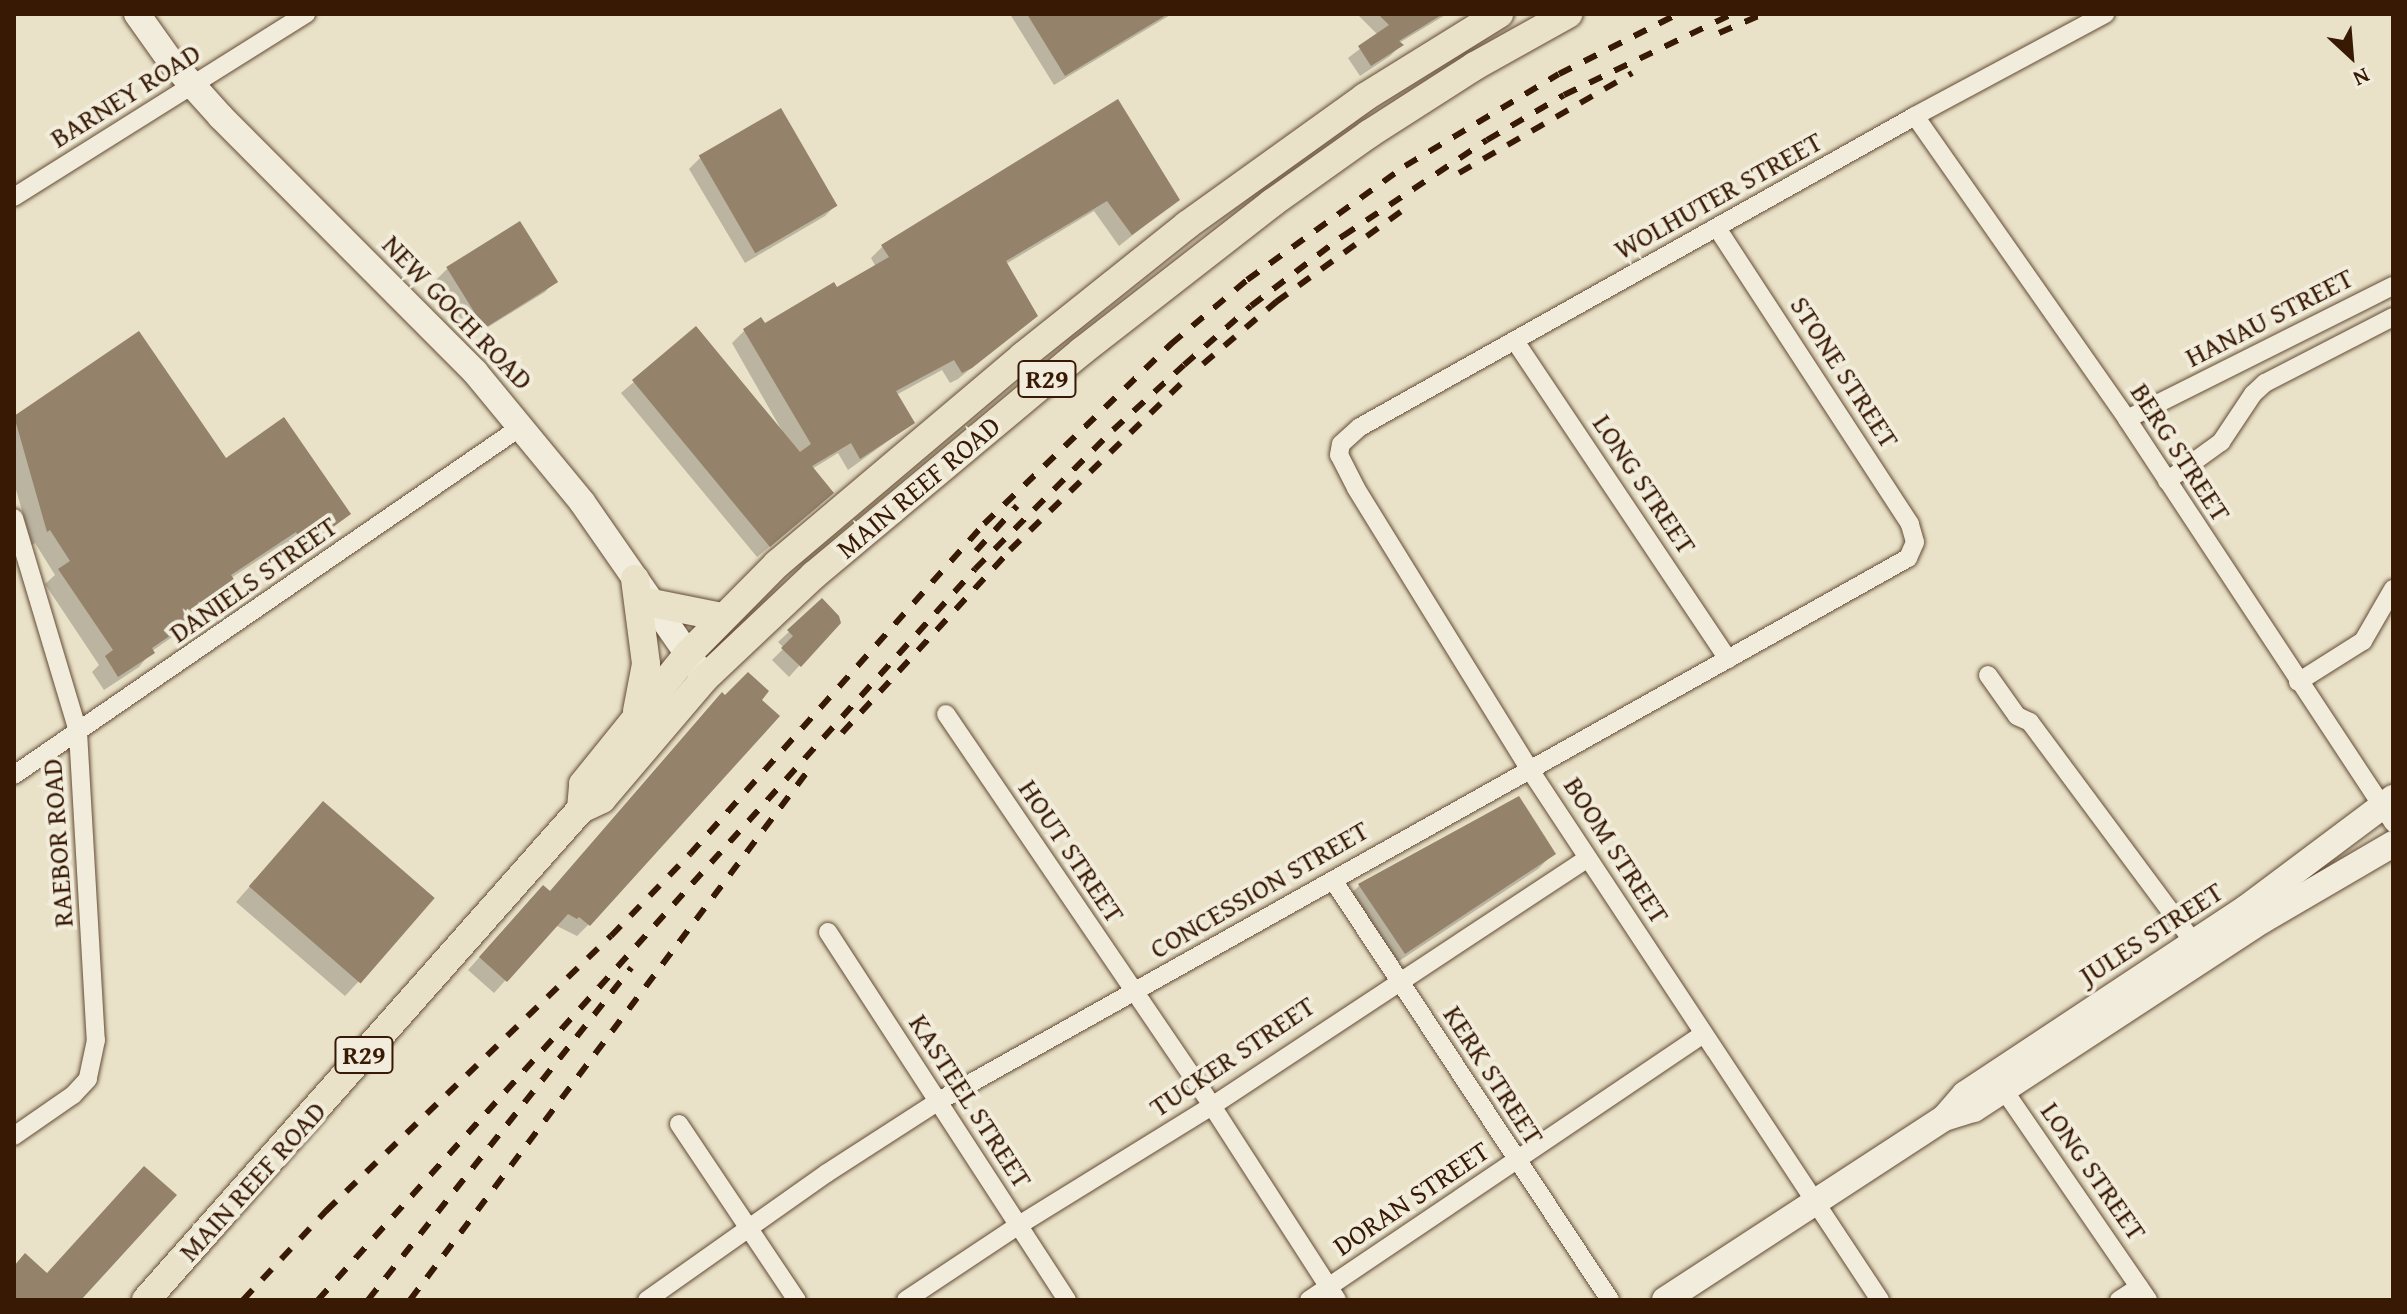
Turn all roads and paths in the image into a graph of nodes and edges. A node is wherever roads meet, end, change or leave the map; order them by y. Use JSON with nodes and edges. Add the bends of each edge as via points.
{"nodes":[{"id":1,"x":137,"y":14,"type":"edge"},
{"id":2,"x":306,"y":14,"type":"edge"},
{"id":3,"x":1499,"y":14,"type":"edge"},
{"id":4,"x":1568,"y":14,"type":"edge"},
{"id":5,"x":2105,"y":14,"type":"edge"},
{"id":6,"x":192,"y":86,"type":"junction"},
{"id":7,"x":1915,"y":116,"type":"junction"},
{"id":8,"x":14,"y":197,"type":"edge"},
{"id":9,"x":1718,"y":229,"type":"junction"},
{"id":10,"x":2393,"y":286,"type":"edge"},
{"id":11,"x":2393,"y":317,"type":"edge"},
{"id":12,"x":1515,"y":341,"type":"junction"},
{"id":13,"x":2127,"y":419,"type":"junction"},
{"id":14,"x":522,"y":426,"type":"junction"},
{"id":15,"x":1360,"y":427,"type":"joint"},
{"id":16,"x":2167,"y":481,"type":"junction"},
{"id":17,"x":14,"y":518,"type":"edge"},
{"id":18,"x":1913,"y":550,"type":"joint"},
{"id":19,"x":635,"y":579,"type":"junction"},
{"id":20,"x":2393,"y":589,"type":"edge"},
{"id":21,"x":652,"y":603,"type":"junction"},
{"id":22,"x":722,"y":617,"type":"junction"},
{"id":23,"x":688,"y":654,"type":"junction"},
{"id":24,"x":1728,"y":659,"type":"junction"},
{"id":25,"x":1988,"y":675,"type":"dead end"},
{"id":26,"x":705,"y":678,"type":"junction"},
{"id":27,"x":2298,"y":682,"type":"junction"},
{"id":28,"x":946,"y":714,"type":"dead end"},
{"id":29,"x":633,"y":724,"type":"junction"},
{"id":30,"x":78,"y":732,"type":"junction"},
{"id":31,"x":1530,"y":770,"type":"junction"},
{"id":32,"x":14,"y":775,"type":"edge"},
{"id":33,"x":581,"y":809,"type":"junction"},
{"id":34,"x":2389,"y":809,"type":"edge"},
{"id":35,"x":2393,"y":844,"type":"edge"},
{"id":36,"x":1588,"y":858,"type":"junction"},
{"id":37,"x":1333,"y":880,"type":"junction"},
{"id":38,"x":828,"y":932,"type":"dead end"},
{"id":39,"x":2194,"y":943,"type":"junction"},
{"id":40,"x":1398,"y":980,"type":"junction"},
{"id":41,"x":1133,"y":993,"type":"junction"},
{"id":42,"x":1704,"y":1034,"type":"junction"},
{"id":43,"x":1999,"y":1082,"type":"junction"},
{"id":44,"x":937,"y":1102,"type":"junction"},
{"id":45,"x":1212,"y":1106,"type":"junction"},
{"id":46,"x":679,"y":1124,"type":"dead end"},
{"id":47,"x":14,"y":1136,"type":"edge"},
{"id":48,"x":1516,"y":1161,"type":"junction"},
{"id":49,"x":1812,"y":1202,"type":"junction"},
{"id":50,"x":1019,"y":1225,"type":"junction"},
{"id":51,"x":748,"y":1228,"type":"junction"},
{"id":52,"x":2144,"y":1293,"type":"edge"},
{"id":53,"x":1333,"y":1294,"type":"edge"},
{"id":54,"x":146,"y":1300,"type":"edge"},
{"id":55,"x":647,"y":1300,"type":"edge"},
{"id":56,"x":797,"y":1300,"type":"edge"},
{"id":57,"x":906,"y":1300,"type":"edge"},
{"id":58,"x":1067,"y":1300,"type":"edge"},
{"id":59,"x":1309,"y":1300,"type":"edge"},
{"id":60,"x":1610,"y":1300,"type":"edge"},
{"id":61,"x":1665,"y":1300,"type":"edge"},
{"id":62,"x":1880,"y":1300,"type":"edge"},
{"id":63,"x":2119,"y":1300,"type":"edge"}],
"edges":[{"from":1,"to":6,"type":"main road","name":"NEW GOCH ROAD"},
{"from":2,"to":6,"type":"street","name":"BARNEY ROAD"},
{"from":3,"to":22,"type":"main road","name":"MAIN REEF ROAD","number":"R29","via":[[1365,97],[1187,225],[1023,356],[777,564]]},
{"from":4,"to":26,"type":"main road","name":"MAIN REEF ROAD","number":"R29","via":[[1369,134],[1188,268],[875,522]]},
{"from":5,"to":7,"type":"street","name":"WOLHUTER STREET"},
{"from":6,"to":8,"type":"street","name":"BARNEY ROAD"},
{"from":6,"to":14,"type":"main road","name":"NEW GOCH ROAD"},
{"from":7,"to":9,"type":"street","name":"WOLHUTER STREET"},
{"from":7,"to":13,"type":"street","name":"BERG STREET"},
{"from":9,"to":12,"type":"street","name":"WOLHUTER STREET"},
{"from":9,"to":18,"type":"street","name":"STONE STREET","via":[[1910,524]]},
{"from":10,"to":13,"type":"street","name":"HANAU STREET"},
{"from":11,"to":16,"type":"street","via":[[2265,383],[2221,442]]},
{"from":12,"to":15,"type":"street","name":"WOLHUTER STREET"},
{"from":12,"to":24,"type":"street","name":"LONG STREET"},
{"from":13,"to":16,"type":"street","name":"BERG STREET"},
{"from":14,"to":19,"type":"main road","name":"NEW GOCH ROAD"},
{"from":14,"to":30,"type":"street","name":"DANIELS STREET"},
{"from":15,"to":31,"type":"street","name":"BOOM STREET","via":[[1341,444],[1343,465]]},
{"from":16,"to":27,"type":"street","name":"BERG STREET"},
{"from":17,"to":30,"type":"street","name":"RAEBOR ROAD"},
{"from":18,"to":24,"type":"street","name":"CONCESSION STREET","via":[[1897,566]]},
{"from":19,"to":21,"type":"main road","name":"NEW GOCH ROAD"},
{"from":19,"to":29,"type":"main road","via":[[646,664]]},
{"from":20,"to":27,"type":"street","via":[[2363,641]]},
{"from":21,"to":22,"type":"main road"},
{"from":21,"to":23,"type":"main road","name":"NEW GOCH ROAD"},
{"from":22,"to":23,"type":"main road","name":"MAIN REEF ROAD","number":"R29"},
{"from":23,"to":26,"type":"main road","name":"NEW GOCH ROAD"},
{"from":23,"to":29,"type":"main road","name":"MAIN REEF ROAD","number":"R29"},
{"from":24,"to":31,"type":"street","name":"CONCESSION STREET"},
{"from":25,"to":39,"type":"street","via":[[2017,716],[2030,722]]},
{"from":26,"to":33,"type":"main road","name":"MAIN REEF ROAD","number":"R29","via":[[602,799]]},
{"from":27,"to":34,"type":"street","name":"BERG STREET"},
{"from":28,"to":41,"type":"street","name":"HOUT STREET"},
{"from":29,"to":33,"type":"main road","name":"MAIN REEF ROAD","number":"R29","via":[[583,784]]},
{"from":30,"to":32,"type":"street","name":"DANIELS STREET"},
{"from":30,"to":47,"type":"street","name":"RAEBOR ROAD","via":[[96,997],[94,1061],[88,1079],[73,1095]]},
{"from":31,"to":36,"type":"street","name":"BOOM STREET"},
{"from":31,"to":37,"type":"street","name":"CONCESSION STREET"},
{"from":33,"to":54,"type":"main road","name":"MAIN REEF ROAD","number":"R29"},
{"from":34,"to":39,"type":"main road","name":"JULES STREET"},
{"from":35,"to":43,"type":"main road","name":"JULES STREET"},
{"from":36,"to":40,"type":"street","name":"TUCKER STREET"},
{"from":36,"to":42,"type":"street","name":"BOOM STREET"},
{"from":37,"to":40,"type":"street","name":"KERK STREET"},
{"from":37,"to":41,"type":"street","name":"CONCESSION STREET"},
{"from":38,"to":44,"type":"street","name":"KASTEEL STREET"},
{"from":39,"to":43,"type":"main road","name":"JULES STREET"},
{"from":40,"to":45,"type":"street","name":"TUCKER STREET"},
{"from":40,"to":48,"type":"street","name":"KERK STREET"},
{"from":41,"to":44,"type":"street","name":"CONCESSION STREET"},
{"from":41,"to":45,"type":"street","name":"HOUT STREET"},
{"from":42,"to":48,"type":"street","name":"DORAN STREET"},
{"from":42,"to":49,"type":"street","name":"BOOM STREET"},
{"from":43,"to":49,"type":"main road","name":"JULES STREET","via":[[1965,1094],[1944,1118]]},
{"from":43,"to":52,"type":"street","name":"LONG STREET"},
{"from":44,"to":50,"type":"street","name":"KASTEEL STREET"},
{"from":44,"to":51,"type":"street","name":"CONCESSION STREET"},
{"from":45,"to":50,"type":"street","name":"TUCKER STREET"},
{"from":45,"to":53,"type":"street","name":"HOUT STREET"},
{"from":46,"to":51,"type":"street"},
{"from":48,"to":53,"type":"street","name":"DORAN STREET"},
{"from":48,"to":60,"type":"street","name":"KERK STREET"},
{"from":49,"to":61,"type":"main road","name":"JULES STREET"},
{"from":49,"to":62,"type":"street","name":"BOOM STREET"},
{"from":50,"to":57,"type":"street","name":"TUCKER STREET"},
{"from":50,"to":58,"type":"street","name":"KASTEEL STREET"},
{"from":51,"to":55,"type":"street","name":"CONCESSION STREET"},
{"from":51,"to":56,"type":"street"},
{"from":52,"to":63,"type":"street"},
{"from":53,"to":59,"type":"street","name":"DORAN STREET"}]}
